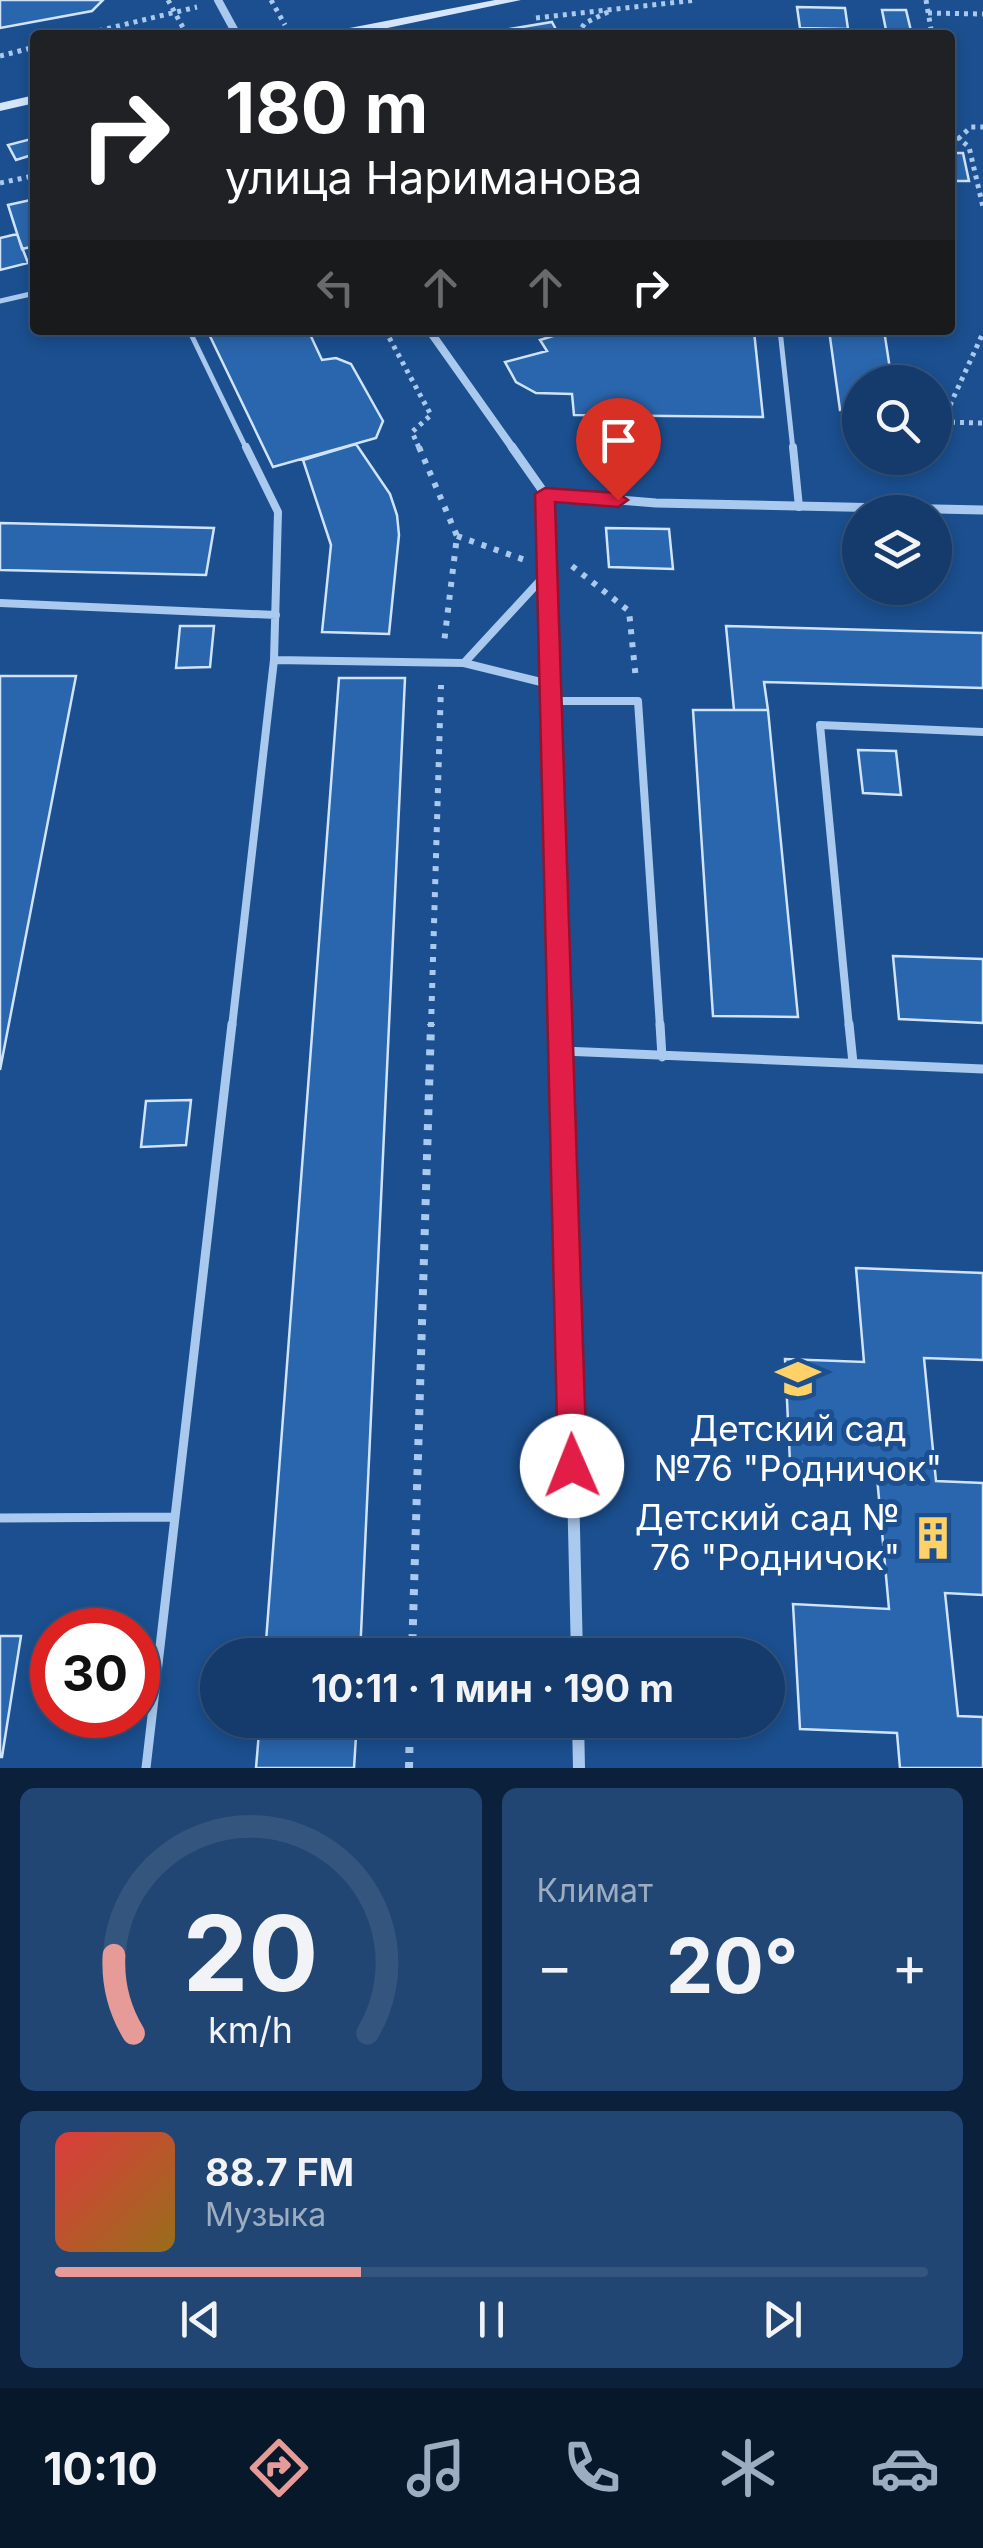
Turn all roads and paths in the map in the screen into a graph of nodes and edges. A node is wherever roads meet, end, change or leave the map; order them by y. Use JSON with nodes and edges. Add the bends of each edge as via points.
{"nodes":[{"id":1,"x":168,"y":0,"type":"edge"},
{"id":2,"x":218,"y":0,"type":"edge"},
{"id":3,"x":270,"y":0,"type":"edge"},
{"id":4,"x":515,"y":0,"type":"edge"},
{"id":5,"x":698,"y":0,"type":"edge"},
{"id":6,"x":926,"y":0,"type":"edge"},
{"id":7,"x":201,"y":6,"type":"dead end"},
{"id":8,"x":613,"y":10,"type":"junction"},
{"id":9,"x":174,"y":11,"type":"junction"},
{"id":10,"x":928,"y":12,"type":"junction"},
{"id":11,"x":983,"y":14,"type":"edge"},
{"id":12,"x":536,"y":18,"type":"dead end"},
{"id":13,"x":286,"y":24,"type":"dead end"},
{"id":14,"x":100,"y":30,"type":"edge"},
{"id":15,"x":184,"y":30,"type":"edge"},
{"id":16,"x":234,"y":30,"type":"edge"},
{"id":17,"x":360,"y":30,"type":"edge"},
{"id":18,"x":580,"y":30,"type":"edge"},
{"id":19,"x":931,"y":30,"type":"edge"},
{"id":20,"x":30,"y":48,"type":"edge"},
{"id":21,"x":0,"y":56,"type":"edge"},
{"id":22,"x":30,"y":101,"type":"edge"},
{"id":23,"x":0,"y":107,"type":"edge"},
{"id":24,"x":983,"y":127,"type":"edge"},
{"id":25,"x":955,"y":136,"type":"edge"},
{"id":26,"x":958,"y":139,"type":"junction"},
{"id":27,"x":30,"y":177,"type":"edge"},
{"id":28,"x":0,"y":183,"type":"edge"},
{"id":29,"x":983,"y":208,"type":"edge"},
{"id":30,"x":30,"y":294,"type":"edge"},
{"id":31,"x":0,"y":301,"type":"edge"},
{"id":32,"x":983,"y":333,"type":"edge"},
{"id":33,"x":191,"y":335,"type":"edge"},
{"id":34,"x":388,"y":335,"type":"edge"},
{"id":35,"x":433,"y":335,"type":"edge"},
{"id":36,"x":781,"y":335,"type":"edge"},
{"id":37,"x":952,"y":400,"type":"edge"},
{"id":38,"x":952,"y":422,"type":"edge"},
{"id":39,"x":983,"y":423,"type":"edge"},
{"id":40,"x":545,"y":494,"type":"junction"},
{"id":41,"x":798,"y":507,"type":"junction"},
{"id":42,"x":983,"y":510,"type":"edge"},
{"id":43,"x":548,"y":572,"type":"junction"},
{"id":44,"x":0,"y":603,"type":"edge"},
{"id":45,"x":276,"y":614,"type":"junction"},
{"id":46,"x":274,"y":660,"type":"junction"},
{"id":47,"x":442,"y":662,"type":"junction"},
{"id":48,"x":464,"y":663,"type":"junction"},
{"id":49,"x":549,"y":684,"type":"junction"},
{"id":50,"x":549,"y":701,"type":"junction"},
{"id":51,"x":983,"y":732,"type":"edge"},
{"id":52,"x":563,"y":1051,"type":"junction"},
{"id":53,"x":662,"y":1057,"type":"junction"},
{"id":54,"x":853,"y":1063,"type":"junction"},
{"id":55,"x":983,"y":1069,"type":"edge"},
{"id":56,"x":174,"y":1517,"type":"junction"},
{"id":57,"x":0,"y":1518,"type":"edge"},
{"id":58,"x":413,"y":1638,"type":"edge"},
{"id":59,"x":577,"y":1638,"type":"edge"},
{"id":60,"x":410,"y":1738,"type":"edge"},
{"id":61,"x":578,"y":1738,"type":"edge"},
{"id":62,"x":146,"y":1768,"type":"edge"},
{"id":63,"x":409,"y":1768,"type":"edge"},
{"id":64,"x":579,"y":1768,"type":"edge"}],
"edges":[{"from":1,"to":9,"type":"path"},
{"from":2,"to":16,"type":"street"},
{"from":3,"to":13,"type":"path"},
{"from":4,"to":17,"type":"street"},
{"from":5,"to":8,"type":"path"},
{"from":6,"to":10,"type":"path"},
{"from":7,"to":9,"type":"path"},
{"from":8,"to":12,"type":"path"},
{"from":8,"to":18,"type":"path"},
{"from":9,"to":14,"type":"path"},
{"from":9,"to":15,"type":"path"},
{"from":10,"to":11,"type":"path"},
{"from":10,"to":19,"type":"path"},
{"from":20,"to":21,"type":"path"},
{"from":22,"to":23,"type":"street"},
{"from":24,"to":26,"type":"path","via":[[971,127]]},
{"from":25,"to":26,"type":"path"},
{"from":26,"to":29,"type":"path","via":[[970,146]]},
{"from":27,"to":28,"type":"path"},
{"from":30,"to":31,"type":"lane"},
{"from":32,"to":37,"type":"path"},
{"from":33,"to":45,"type":"lane","via":[[278,512]]},
{"from":34,"to":47,"type":"path","via":[[431,415],[412,432],[457,536]]},
{"from":35,"to":40,"type":"street"},
{"from":36,"to":41,"type":"lane"},
{"from":38,"to":39,"type":"path"},
{"from":40,"to":41,"type":"street"},
{"from":40,"to":43,"type":"street"},
{"from":41,"to":42,"type":"street"},
{"from":43,"to":48,"type":"lane"},
{"from":43,"to":49,"type":"street"},
{"from":44,"to":45,"type":"lane"},
{"from":45,"to":46,"type":"lane"},
{"from":46,"to":47,"type":"lane"},
{"from":46,"to":56,"type":"lane"},
{"from":47,"to":48,"type":"lane"},
{"from":47,"to":58,"type":"path"},
{"from":48,"to":49,"type":"lane"},
{"from":49,"to":50,"type":"street"},
{"from":50,"to":52,"type":"street"},
{"from":50,"to":53,"type":"lane","via":[[638,701]]},
{"from":51,"to":54,"type":"lane","via":[[820,725]]},
{"from":52,"to":53,"type":"lane"},
{"from":52,"to":59,"type":"street"},
{"from":53,"to":54,"type":"lane"},
{"from":54,"to":55,"type":"lane"},
{"from":56,"to":57,"type":"lane"},
{"from":56,"to":62,"type":"lane"},
{"from":60,"to":63,"type":"path"},
{"from":61,"to":64,"type":"street"}]}
